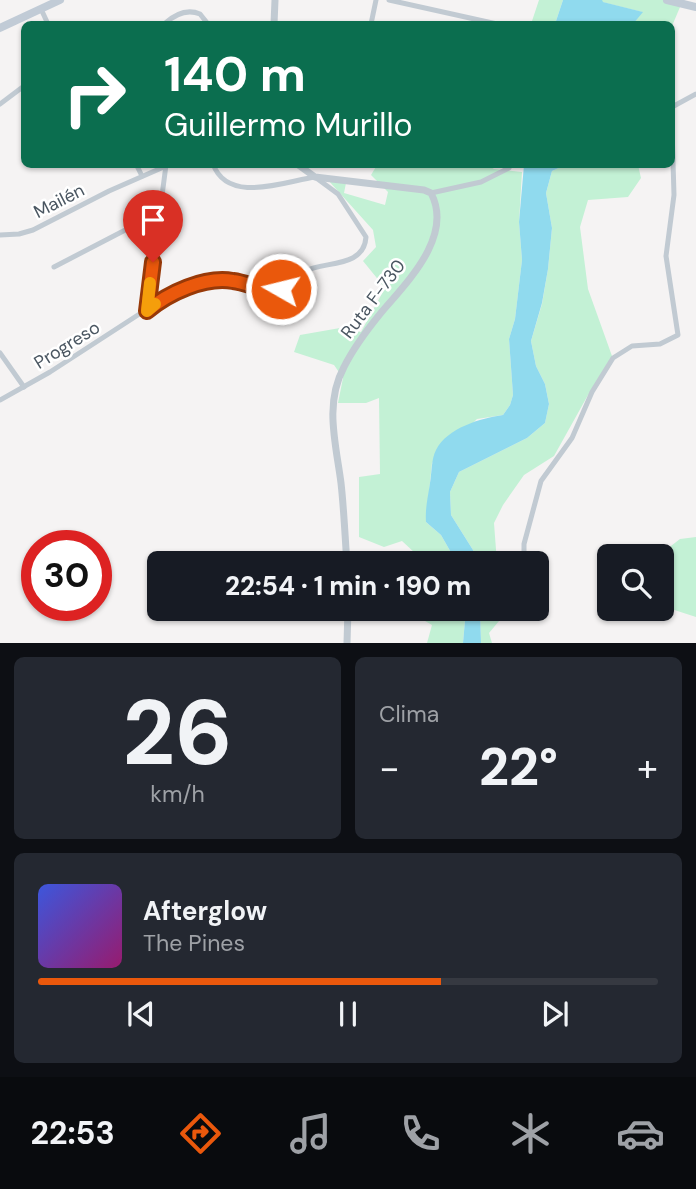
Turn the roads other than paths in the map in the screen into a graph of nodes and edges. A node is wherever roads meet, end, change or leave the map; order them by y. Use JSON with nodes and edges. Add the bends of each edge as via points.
{"nodes":[{"id":1,"x":60,"y":0,"type":"edge"},
{"id":2,"x":275,"y":0,"type":"edge"},
{"id":3,"x":376,"y":0,"type":"edge"},
{"id":4,"x":389,"y":0,"type":"edge"},
{"id":5,"x":667,"y":0,"type":"edge"},
{"id":6,"x":696,"y":7,"type":"edge"},
{"id":7,"x":41,"y":9,"type":"junction"},
{"id":8,"x":47,"y":21,"type":"edge"},
{"id":9,"x":168,"y":21,"type":"edge"},
{"id":10,"x":206,"y":21,"type":"edge"},
{"id":11,"x":274,"y":21,"type":"edge"},
{"id":12,"x":372,"y":21,"type":"edge"},
{"id":13,"x":484,"y":21,"type":"edge"},
{"id":14,"x":0,"y":28,"type":"edge"},
{"id":15,"x":21,"y":88,"type":"edge"},
{"id":16,"x":696,"y":94,"type":"edge"},
{"id":17,"x":0,"y":104,"type":"edge"},
{"id":18,"x":675,"y":105,"type":"edge"},
{"id":19,"x":138,"y":168,"type":"edge"},
{"id":20,"x":159,"y":168,"type":"edge"},
{"id":21,"x":166,"y":168,"type":"edge"},
{"id":22,"x":215,"y":168,"type":"edge"},
{"id":23,"x":303,"y":168,"type":"edge"},
{"id":24,"x":509,"y":168,"type":"dead end"},
{"id":25,"x":673,"y":168,"type":"edge"},
{"id":26,"x":142,"y":176,"type":"junction"},
{"id":27,"x":315,"y":177,"type":"junction"},
{"id":28,"x":431,"y":193,"type":"junction"},
{"id":29,"x":158,"y":214,"type":"junction"},
{"id":30,"x":0,"y":235,"type":"edge"},
{"id":31,"x":54,"y":267,"type":"dead end"},
{"id":32,"x":147,"y":311,"type":"junction"},
{"id":33,"x":0,"y":353,"type":"edge"},
{"id":34,"x":24,"y":387,"type":"junction"},
{"id":35,"x":0,"y":400,"type":"edge"},
{"id":36,"x":346,"y":551,"type":"edge"},
{"id":37,"x":524,"y":551,"type":"edge"},
{"id":38,"x":348,"y":621,"type":"edge"},
{"id":39,"x":347,"y":643,"type":"edge"}],
"edges":[{"from":1,"to":7,"type":"main road"},
{"from":2,"to":11,"type":"street"},
{"from":3,"to":12,"type":"street"},
{"from":4,"to":13,"type":"street"},
{"from":5,"to":6,"type":"main road"},
{"from":7,"to":8,"type":"street"},
{"from":7,"to":14,"type":"main road"},
{"from":9,"to":10,"type":"street","via":[[189,11]]},
{"from":15,"to":17,"type":"street"},
{"from":16,"to":18,"type":"street"},
{"from":19,"to":26,"type":"street"},
{"from":20,"to":26,"type":"street","name":"Mailén"},
{"from":21,"to":29,"type":"street"},
{"from":22,"to":27,"type":"street","via":[[221,179],[257,188]]},
{"from":23,"to":27,"type":"street"},
{"from":24,"to":28,"type":"street","via":[[481,182]]},
{"from":25,"to":37,"type":"street","via":[[666,256],[678,335],[660,344],[632,346],[613,358],[572,438],[541,481]]},
{"from":26,"to":30,"type":"street","name":"Mailén","via":[[33,230]]},
{"from":27,"to":28,"type":"street"},
{"from":27,"to":32,"type":"street","name":"Progreso","via":[[338,194],[366,237],[358,254],[307,270],[277,290],[218,280],[169,296]]},
{"from":28,"to":36,"type":"street","name":"Ruta F-730","via":[[438,214],[433,238],[408,281],[347,361],[334,391],[332,417]]},
{"from":29,"to":31,"type":"street"},
{"from":29,"to":32,"type":"street"},
{"from":32,"to":34,"type":"street","name":"Progreso"},
{"from":33,"to":34,"type":"street"},
{"from":34,"to":35,"type":"street","name":"Progreso"},
{"from":38,"to":39,"type":"street"}]}
